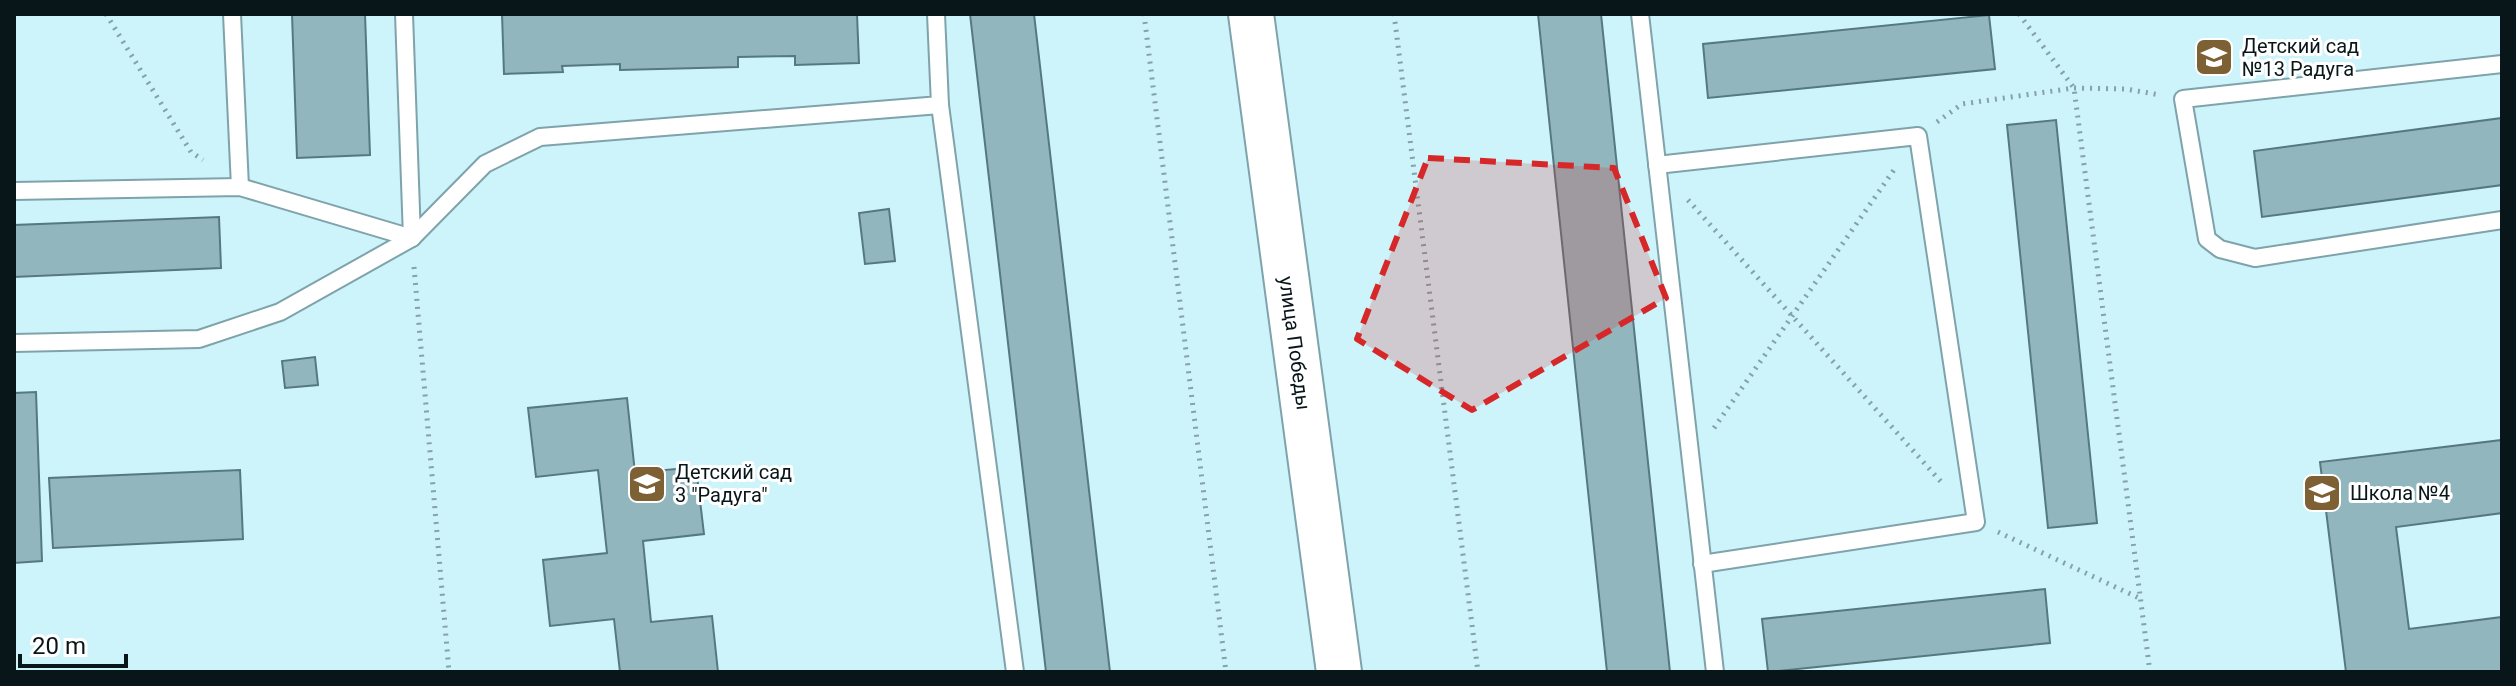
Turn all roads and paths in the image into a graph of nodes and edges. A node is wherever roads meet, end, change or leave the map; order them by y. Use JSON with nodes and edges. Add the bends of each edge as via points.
{"nodes":[{"id":1,"x":106,"y":14,"type":"edge"},
{"id":2,"x":232,"y":14,"type":"edge"},
{"id":3,"x":404,"y":14,"type":"edge"},
{"id":4,"x":936,"y":14,"type":"edge"},
{"id":5,"x":1144,"y":14,"type":"edge"},
{"id":6,"x":1251,"y":14,"type":"edge"},
{"id":7,"x":1394,"y":14,"type":"edge"},
{"id":8,"x":1640,"y":14,"type":"edge"},
{"id":9,"x":2019,"y":14,"type":"edge"},
{"id":10,"x":2502,"y":64,"type":"edge"},
{"id":11,"x":940,"y":105,"type":"junction"},
{"id":12,"x":1657,"y":165,"type":"junction"},
{"id":13,"x":240,"y":187,"type":"junction"},
{"id":14,"x":14,"y":191,"type":"edge"},
{"id":15,"x":2502,"y":220,"type":"edge"},
{"id":16,"x":412,"y":238,"type":"junction"},
{"id":17,"x":14,"y":343,"type":"edge"},
{"id":18,"x":1976,"y":522,"type":"junction"},
{"id":19,"x":1702,"y":564,"type":"junction"},
{"id":20,"x":2141,"y":600,"type":"junction"},
{"id":21,"x":449,"y":672,"type":"edge"},
{"id":22,"x":1015,"y":672,"type":"edge"},
{"id":23,"x":1226,"y":672,"type":"edge"},
{"id":24,"x":1339,"y":672,"type":"edge"},
{"id":25,"x":1478,"y":672,"type":"edge"},
{"id":26,"x":1715,"y":672,"type":"edge"},
{"id":27,"x":2150,"y":672,"type":"edge"}],
"edges":[{"from":1,"to":13,"type":"path","via":[[191,152]]},
{"from":2,"to":13,"type":"lane"},
{"from":3,"to":16,"type":"lane"},
{"from":4,"to":11,"type":"lane"},
{"from":5,"to":23,"type":"path"},
{"from":6,"to":24,"type":"main road","name":"улица Победы"},
{"from":7,"to":25,"type":"path"},
{"from":8,"to":12,"type":"lane"},
{"from":9,"to":20,"type":"path","via":[[2074,88]]},
{"from":10,"to":15,"type":"lane","via":[[2183,99],[2207,239],[2220,249],[2255,258]]},
{"from":11,"to":16,"type":"lane","via":[[540,137],[485,164]]},
{"from":11,"to":22,"type":"lane"},
{"from":12,"to":18,"type":"path"},
{"from":12,"to":18,"type":"lane","via":[[1918,136]]},
{"from":12,"to":19,"type":"lane"},
{"from":13,"to":14,"type":"lane"},
{"from":13,"to":16,"type":"lane"},
{"from":16,"to":17,"type":"lane","via":[[280,312],[199,339]]},
{"from":16,"to":21,"type":"path"},
{"from":18,"to":19,"type":"lane"},
{"from":18,"to":20,"type":"path"},
{"from":19,"to":26,"type":"lane"},
{"from":20,"to":27,"type":"path"}]}
